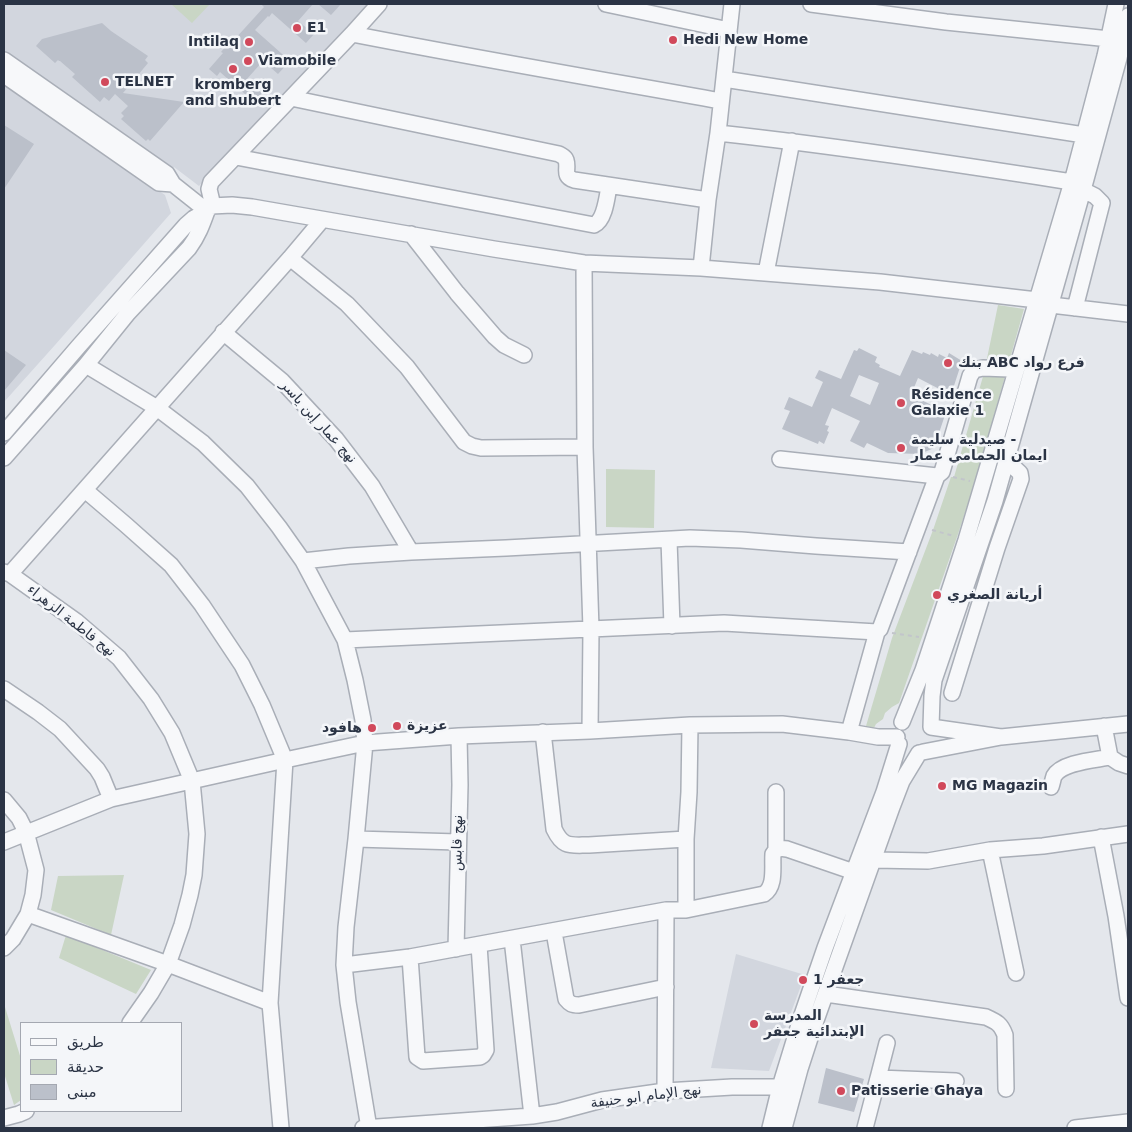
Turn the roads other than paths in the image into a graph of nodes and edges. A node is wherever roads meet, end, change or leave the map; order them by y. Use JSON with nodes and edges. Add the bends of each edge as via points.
{"nodes":[{"id":1,"x":379,"y":4,"type":"edge"},
{"id":2,"x":606,"y":4,"type":"edge"},
{"id":3,"x":732,"y":4,"type":"edge"},
{"id":4,"x":811,"y":4,"type":"edge"},
{"id":5,"x":1116,"y":4,"type":"edge"},
{"id":6,"x":645,"y":8,"type":"edge"},
{"id":7,"x":1128,"y":16,"type":"edge"},
{"id":8,"x":729,"y":30,"type":"junction"},
{"id":9,"x":352,"y":34,"type":"junction"},
{"id":10,"x":1116,"y":40,"type":"junction"},
{"id":11,"x":1117,"y":58,"type":"edge"},
{"id":12,"x":6,"y":69,"type":"edge"},
{"id":13,"x":724,"y":78,"type":"junction"},
{"id":14,"x":291,"y":98,"type":"junction"},
{"id":15,"x":721,"y":101,"type":"junction"},
{"id":16,"x":718,"y":132,"type":"junction"},
{"id":17,"x":1084,"y":134,"type":"junction"},
{"id":18,"x":792,"y":141,"type":"junction"},
{"id":19,"x":236,"y":157,"type":"junction"},
{"id":20,"x":609,"y":186,"type":"junction"},
{"id":21,"x":1078,"y":186,"type":"junction"},
{"id":22,"x":708,"y":200,"type":"junction"},
{"id":23,"x":210,"y":209,"type":"junction"},
{"id":24,"x":322,"y":220,"type":"junction"},
{"id":25,"x":411,"y":234,"type":"junction"},
{"id":26,"x":290,"y":258,"type":"junction"},
{"id":27,"x":584,"y":262,"type":"junction"},
{"id":28,"x":701,"y":268,"type":"junction"},
{"id":29,"x":766,"y":273,"type":"junction"},
{"id":30,"x":1044,"y":303,"type":"junction"},
{"id":31,"x":1075,"y":308,"type":"junction"},
{"id":32,"x":1128,"y":314,"type":"edge"},
{"id":33,"x":223,"y":332,"type":"junction"},
{"id":34,"x":524,"y":355,"type":"dead end"},
{"id":35,"x":86,"y":365,"type":"junction"},
{"id":36,"x":1009,"y":369,"type":"dead end"},
{"id":37,"x":157,"y":408,"type":"junction"},
{"id":38,"x":4,"y":433,"type":"edge"},
{"id":39,"x":585,"y":447,"type":"junction"},
{"id":40,"x":4,"y":458,"type":"edge"},
{"id":41,"x":780,"y":459,"type":"dead end"},
{"id":42,"x":1006,"y":460,"type":"junction"},
{"id":43,"x":940,"y":474,"type":"junction"},
{"id":44,"x":85,"y":490,"type":"junction"},
{"id":45,"x":670,"y":540,"type":"junction"},
{"id":46,"x":588,"y":544,"type":"junction"},
{"id":47,"x":411,"y":552,"type":"junction"},
{"id":48,"x":909,"y":552,"type":"junction"},
{"id":49,"x":303,"y":561,"type":"junction"},
{"id":50,"x":7,"y":573,"type":"edge"},
{"id":51,"x":672,"y":626,"type":"junction"},
{"id":52,"x":591,"y":629,"type":"junction"},
{"id":53,"x":879,"y":631,"type":"junction"},
{"id":54,"x":345,"y":640,"type":"junction"},
{"id":55,"x":4,"y":689,"type":"edge"},
{"id":56,"x":952,"y":693,"type":"dead end"},
{"id":57,"x":902,"y":722,"type":"junction"},
{"id":58,"x":1128,"y":724,"type":"edge"},
{"id":59,"x":690,"y":725,"type":"junction"},
{"id":60,"x":1104,"y":726,"type":"junction"},
{"id":61,"x":931,"y":727,"type":"junction"},
{"id":62,"x":590,"y":731,"type":"junction"},
{"id":63,"x":544,"y":732,"type":"junction"},
{"id":64,"x":849,"y":732,"type":"junction"},
{"id":65,"x":459,"y":736,"type":"junction"},
{"id":66,"x":1000,"y":737,"type":"junction"},
{"id":67,"x":898,"y":741,"type":"junction"},
{"id":68,"x":364,"y":744,"type":"junction"},
{"id":69,"x":921,"y":752,"type":"junction"},
{"id":70,"x":1110,"y":757,"type":"junction"},
{"id":71,"x":285,"y":760,"type":"junction"},
{"id":72,"x":1128,"y":766,"type":"edge"},
{"id":73,"x":192,"y":781,"type":"junction"},
{"id":74,"x":1051,"y":787,"type":"dead end"},
{"id":75,"x":776,"y":792,"type":"dead end"},
{"id":76,"x":111,"y":799,"type":"junction"},
{"id":77,"x":4,"y":800,"type":"edge"},
{"id":78,"x":26,"y":832,"type":"junction"},
{"id":79,"x":1128,"y":834,"type":"edge"},
{"id":80,"x":1101,"y":837,"type":"junction"},
{"id":81,"x":356,"y":839,"type":"junction"},
{"id":82,"x":686,"y":839,"type":"junction"},
{"id":83,"x":4,"y":842,"type":"edge"},
{"id":84,"x":458,"y":842,"type":"junction"},
{"id":85,"x":776,"y":850,"type":"junction"},
{"id":86,"x":990,"y":850,"type":"junction"},
{"id":87,"x":874,"y":860,"type":"junction"},
{"id":88,"x":854,"y":872,"type":"junction"},
{"id":89,"x":666,"y":910,"type":"junction"},
{"id":90,"x":686,"y":910,"type":"junction"},
{"id":91,"x":28,"y":914,"type":"junction"},
{"id":92,"x":554,"y":932,"type":"junction"},
{"id":93,"x":512,"y":939,"type":"junction"},
{"id":94,"x":479,"y":945,"type":"junction"},
{"id":95,"x":4,"y":948,"type":"edge"},
{"id":96,"x":456,"y":949,"type":"junction"},
{"id":97,"x":410,"y":957,"type":"junction"},
{"id":98,"x":168,"y":964,"type":"junction"},
{"id":99,"x":344,"y":965,"type":"junction"},
{"id":100,"x":1016,"y":973,"type":"dead end"},
{"id":101,"x":666,"y":987,"type":"junction"},
{"id":102,"x":826,"y":994,"type":"junction"},
{"id":103,"x":1128,"y":998,"type":"edge"},
{"id":104,"x":270,"y":1003,"type":"junction"},
{"id":105,"x":131,"y":1022,"type":"edge"},
{"id":106,"x":887,"y":1043,"type":"dead end"},
{"id":107,"x":878,"y":1078,"type":"junction"},
{"id":108,"x":956,"y":1081,"type":"dead end"},
{"id":109,"x":780,"y":1087,"type":"junction"},
{"id":110,"x":1006,"y":1089,"type":"dead end"},
{"id":111,"x":665,"y":1091,"type":"junction"},
{"id":112,"x":24,"y":1112,"type":"edge"},
{"id":113,"x":532,"y":1116,"type":"junction"},
{"id":114,"x":4,"y":1118,"type":"edge"},
{"id":115,"x":1128,"y":1122,"type":"edge"},
{"id":116,"x":446,"y":1125,"type":"edge"},
{"id":117,"x":281,"y":1128,"type":"edge"},
{"id":118,"x":363,"y":1128,"type":"edge"},
{"id":119,"x":369,"y":1128,"type":"edge"},
{"id":120,"x":770,"y":1128,"type":"edge"},
{"id":121,"x":784,"y":1128,"type":"edge"},
{"id":122,"x":865,"y":1128,"type":"edge"},
{"id":123,"x":1075,"y":1128,"type":"edge"}],
"edges":[{"from":1,"to":9,"type":"street"},
{"from":2,"to":6,"type":"street"},
{"from":3,"to":8,"type":"street"},
{"from":4,"to":10,"type":"street"},
{"from":5,"to":10,"type":"street"},
{"from":6,"to":8,"type":"street"},
{"from":7,"to":10,"type":"street"},
{"from":8,"to":13,"type":"street"},
{"from":9,"to":14,"type":"street"},
{"from":9,"to":15,"type":"street"},
{"from":10,"to":11,"type":"street"},
{"from":11,"to":17,"type":"street"},
{"from":11,"to":21,"type":"street"},
{"from":12,"to":23,"type":"street","via":[[160,183],[173,184]]},
{"from":13,"to":15,"type":"street"},
{"from":13,"to":17,"type":"street"},
{"from":14,"to":19,"type":"street"},
{"from":14,"to":20,"type":"street","via":[[559,154],[566,160],[570,178]]},
{"from":15,"to":16,"type":"street"},
{"from":16,"to":18,"type":"street"},
{"from":16,"to":22,"type":"street"},
{"from":17,"to":21,"type":"street"},
{"from":18,"to":21,"type":"street","via":[[930,160]]},
{"from":18,"to":29,"type":"street"},
{"from":19,"to":20,"type":"street","via":[[594,225],[603,216]]},
{"from":19,"to":23,"type":"street","via":[[210,184]]},
{"from":20,"to":22,"type":"street"},
{"from":21,"to":30,"type":"street"},
{"from":21,"to":31,"type":"street","via":[[1102,203]]},
{"from":22,"to":28,"type":"street"},
{"from":23,"to":24,"type":"street","via":[[232,205]]},
{"from":23,"to":35,"type":"street","via":[[192,243]]},
{"from":23,"to":38,"type":"street","via":[[186,225]]},
{"from":24,"to":25,"type":"street"},
{"from":24,"to":26,"type":"street"},
{"from":25,"to":27,"type":"street"},
{"from":25,"to":34,"type":"street","via":[[495,337]]},
{"from":26,"to":33,"type":"street"},
{"from":26,"to":39,"type":"street","via":[[347,304],[407,366],[464,442],[480,448]]},
{"from":27,"to":28,"type":"street"},
{"from":27,"to":39,"type":"street"},
{"from":28,"to":29,"type":"street"},
{"from":29,"to":30,"type":"street","via":[[880,282]]},
{"from":30,"to":31,"type":"street"},
{"from":30,"to":42,"type":"street"},
{"from":30,"to":57,"type":"street","via":[[923,670]]},
{"from":31,"to":32,"type":"street"},
{"from":33,"to":37,"type":"street"},
{"from":33,"to":47,"type":"street","name":"نهج عمار إبن ياسر","via":[[282,381],[336,439],[372,486]]},
{"from":35,"to":37,"type":"street"},
{"from":35,"to":40,"type":"street"},
{"from":36,"to":43,"type":"street","via":[[983,368],[974,370],[970,376]]},
{"from":37,"to":44,"type":"street"},
{"from":37,"to":49,"type":"street","via":[[203,443],[247,486]]},
{"from":39,"to":46,"type":"street"},
{"from":41,"to":43,"type":"street"},
{"from":42,"to":56,"type":"street","via":[[1020,473],[1021,479]]},
{"from":42,"to":61,"type":"street","via":[[934,680]]},
{"from":43,"to":48,"type":"street"},
{"from":44,"to":50,"type":"street"},
{"from":44,"to":71,"type":"street","via":[[171,565],[202,605],[242,665]]},
{"from":45,"to":46,"type":"street"},
{"from":45,"to":48,"type":"street","via":[[741,540]]},
{"from":45,"to":51,"type":"street"},
{"from":46,"to":47,"type":"street"},
{"from":46,"to":52,"type":"street"},
{"from":47,"to":49,"type":"street"},
{"from":48,"to":53,"type":"street"},
{"from":49,"to":54,"type":"street"},
{"from":50,"to":73,"type":"street","name":"نهج فاطمة الزهراء","via":[[76,621],[119,658],[172,733]]},
{"from":51,"to":52,"type":"street"},
{"from":51,"to":53,"type":"street","via":[[724,623]]},
{"from":52,"to":54,"type":"street"},
{"from":52,"to":62,"type":"street"},
{"from":53,"to":64,"type":"street"},
{"from":54,"to":68,"type":"street","via":[[361,712]]},
{"from":55,"to":76,"type":"street","via":[[60,729],[97,769]]},
{"from":57,"to":61,"type":"street","via":[[917,717]]},
{"from":57,"to":67,"type":"street"},
{"from":58,"to":60,"type":"street"},
{"from":59,"to":62,"type":"street"},
{"from":59,"to":64,"type":"street","via":[[782,724]]},
{"from":59,"to":82,"type":"street"},
{"from":60,"to":66,"type":"street"},
{"from":60,"to":70,"type":"street"},
{"from":61,"to":66,"type":"street"},
{"from":61,"to":69,"type":"street","via":[[931,744]]},
{"from":62,"to":63,"type":"street"},
{"from":63,"to":65,"type":"street"},
{"from":63,"to":82,"type":"street","via":[[554,829],[562,842],[589,845]]},
{"from":64,"to":67,"type":"street"},
{"from":65,"to":68,"type":"street"},
{"from":65,"to":84,"type":"street","name":"نهج قابس"},
{"from":66,"to":69,"type":"street"},
{"from":67,"to":69,"type":"street","via":[[901,748],[910,753]]},
{"from":67,"to":88,"type":"street","via":[[884,792]]},
{"from":68,"to":71,"type":"street"},
{"from":68,"to":81,"type":"street"},
{"from":69,"to":87,"type":"street","via":[[902,781]]},
{"from":70,"to":72,"type":"street"},
{"from":70,"to":74,"type":"street","via":[[1067,766],[1054,776]]},
{"from":71,"to":73,"type":"street"},
{"from":71,"to":104,"type":"street"},
{"from":73,"to":76,"type":"street"},
{"from":73,"to":98,"type":"street","name":"نهج فاطمة الزهراء","via":[[197,834],[194,875],[182,925]]},
{"from":75,"to":85,"type":"street"},
{"from":76,"to":78,"type":"street"},
{"from":77,"to":78,"type":"street"},
{"from":78,"to":83,"type":"street"},
{"from":78,"to":91,"type":"street","via":[[36,870],[34,895]]},
{"from":79,"to":80,"type":"street"},
{"from":80,"to":86,"type":"street"},
{"from":80,"to":103,"type":"street"},
{"from":81,"to":84,"type":"street"},
{"from":81,"to":99,"type":"street"},
{"from":82,"to":90,"type":"street"},
{"from":84,"to":96,"type":"street","name":"نهج قابس"},
{"from":85,"to":88,"type":"street","via":[[780,848]]},
{"from":85,"to":90,"type":"street","via":[[768,892]]},
{"from":86,"to":87,"type":"street","via":[[928,861]]},
{"from":86,"to":100,"type":"street"},
{"from":87,"to":102,"type":"street"},
{"from":88,"to":109,"type":"street","via":[[805,1006]]},
{"from":89,"to":90,"type":"street"},
{"from":89,"to":92,"type":"street"},
{"from":89,"to":101,"type":"street"},
{"from":91,"to":95,"type":"street"},
{"from":91,"to":98,"type":"street"},
{"from":92,"to":93,"type":"street"},
{"from":92,"to":101,"type":"street","via":[[566,999],[570,1004],[579,1005]]},
{"from":93,"to":94,"type":"street"},
{"from":93,"to":113,"type":"street"},
{"from":94,"to":96,"type":"street"},
{"from":94,"to":97,"type":"street","via":[[486,1050],[480,1057],[423,1061],[417,1056]]},
{"from":96,"to":97,"type":"street"},
{"from":97,"to":99,"type":"street"},
{"from":98,"to":104,"type":"street"},
{"from":98,"to":105,"type":"street","name":"نهج فاطمة الزهراء"},
{"from":99,"to":119,"type":"street"},
{"from":101,"to":111,"type":"street"},
{"from":102,"to":110,"type":"street","via":[[996,1021],[1005,1035]]},
{"from":102,"to":121,"type":"street","via":[[800,1068]]},
{"from":104,"to":117,"type":"street"},
{"from":106,"to":107,"type":"street"},
{"from":107,"to":108,"type":"street"},
{"from":107,"to":122,"type":"street"},
{"from":109,"to":111,"type":"street","name":"نهج الإمام ابو حنيفة"},
{"from":109,"to":120,"type":"street"},
{"from":111,"to":113,"type":"street","name":"نهج الإمام ابو حنيفة","via":[[602,1100]]},
{"from":112,"to":114,"type":"street"},
{"from":113,"to":116,"type":"street","name":"نهج الإمام ابو حنيفة"},
{"from":115,"to":123,"type":"street"},
{"from":116,"to":119,"type":"street","name":"نهج الإمام ابو حنيفة"},
{"from":118,"to":119,"type":"street","name":"نهج الإمام ابو حنيفة"}]}
